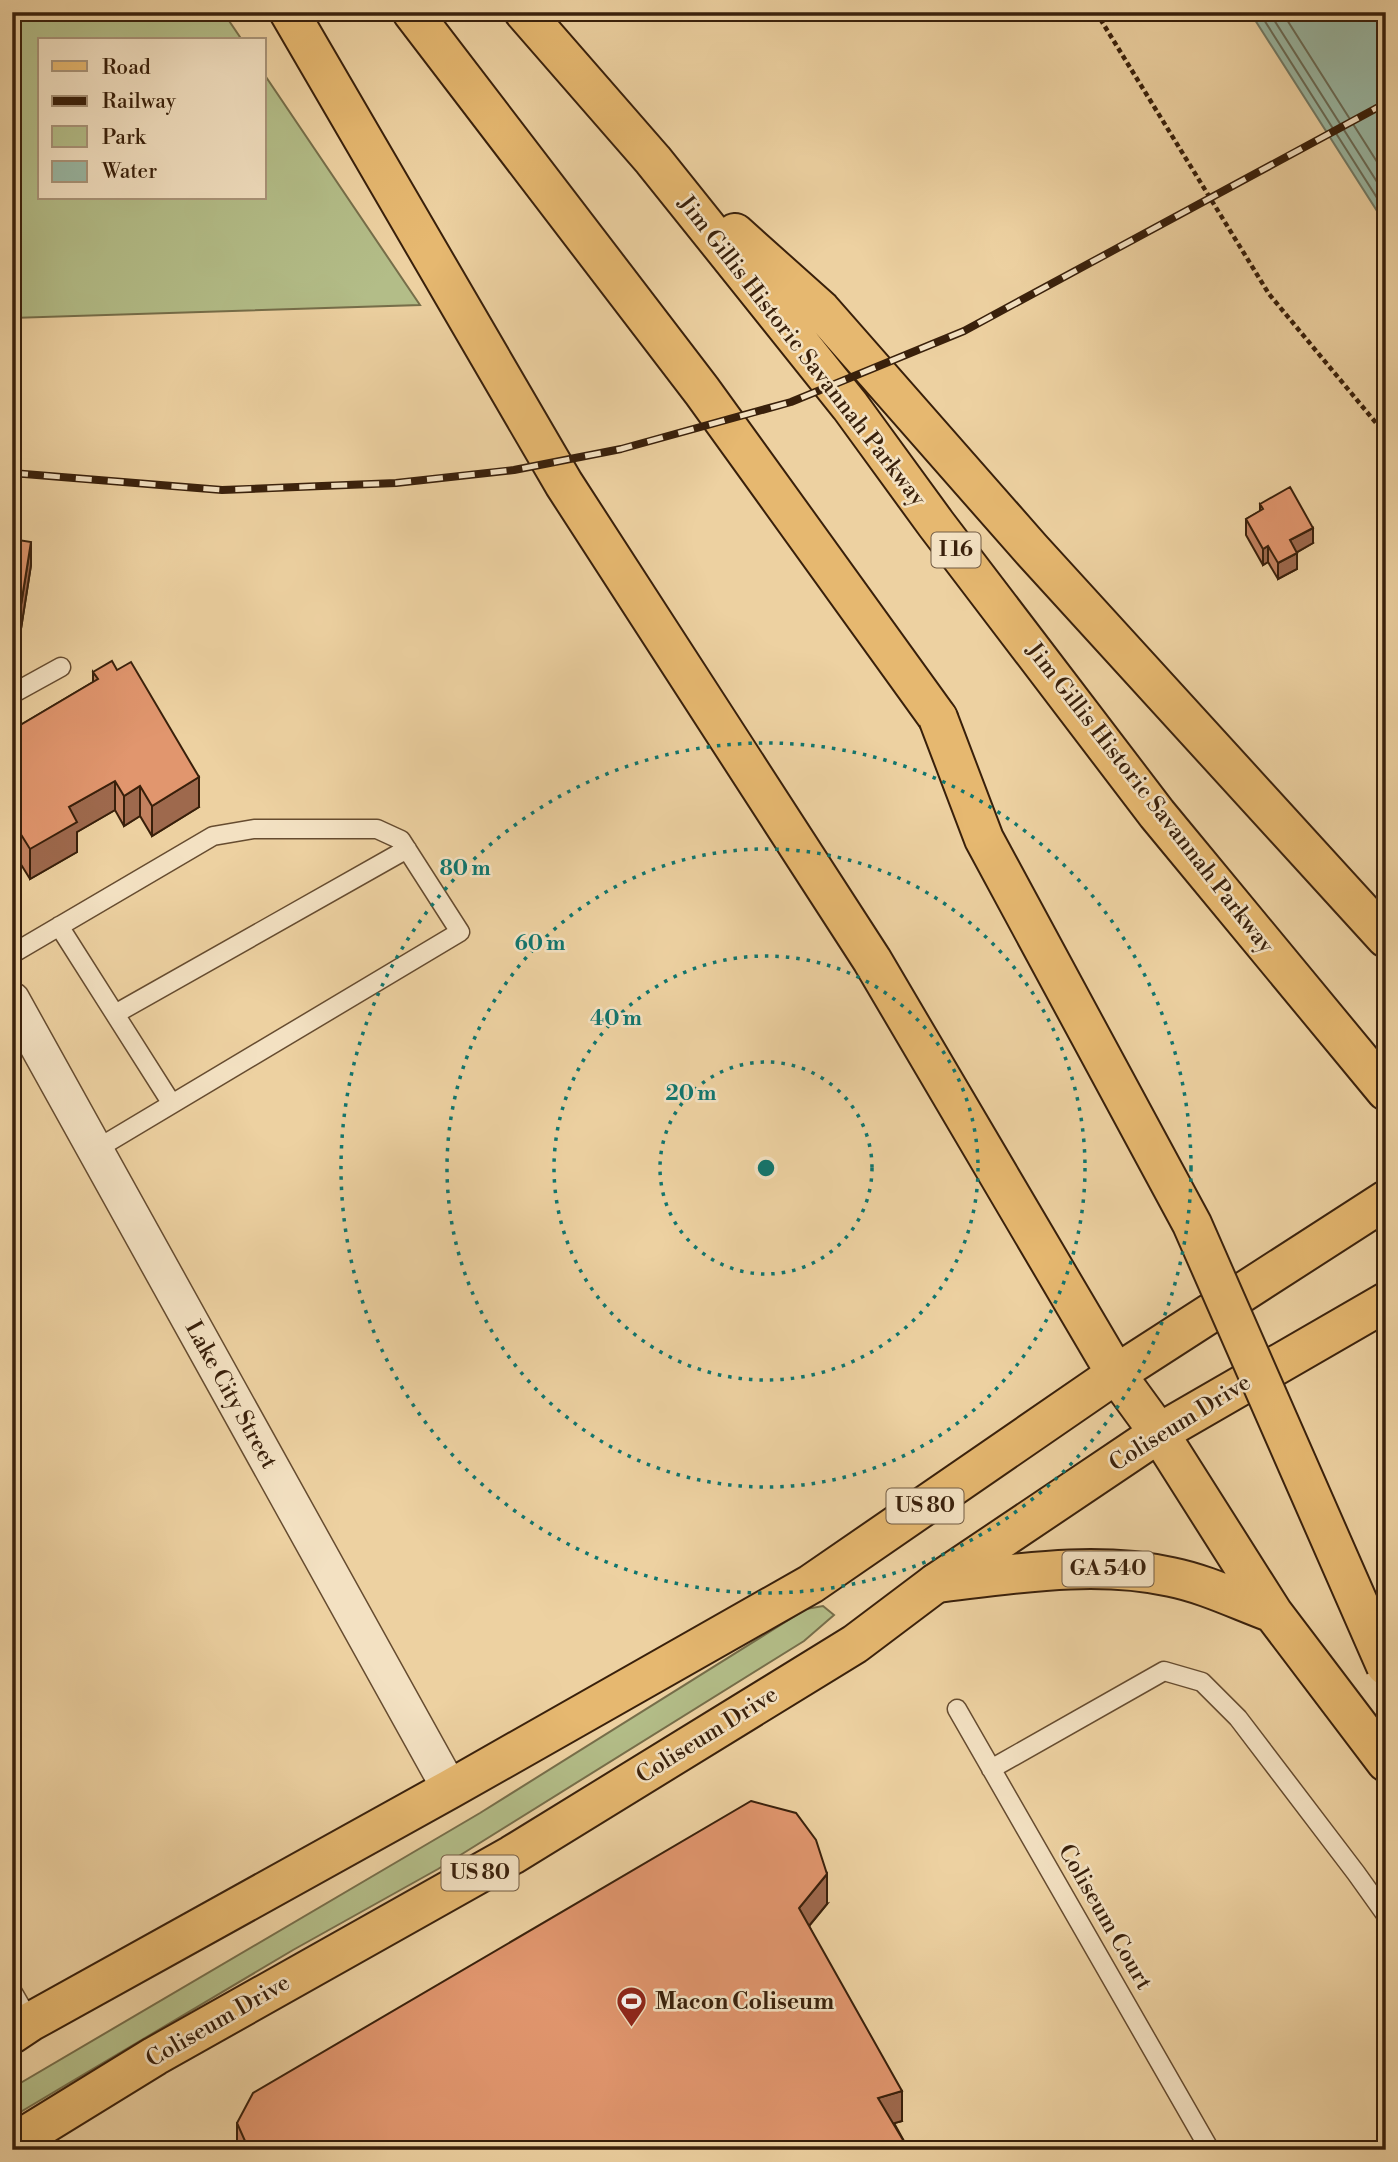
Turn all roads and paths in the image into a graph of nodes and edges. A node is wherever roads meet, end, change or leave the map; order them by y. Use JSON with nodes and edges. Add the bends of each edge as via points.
{"nodes":[{"id":1,"x":289,"y":12,"type":"edge"},
{"id":2,"x":412,"y":12,"type":"edge"},
{"id":3,"x":524,"y":12,"type":"edge"},
{"id":4,"x":1096,"y":12,"type":"edge"},
{"id":5,"x":653,"y":160,"type":"junction"},
{"id":6,"x":1386,"y":435,"type":"edge"},
{"id":7,"x":61,"y":667,"type":"dead end"},
{"id":8,"x":12,"y":694,"type":"edge"},
{"id":9,"x":407,"y":849,"type":"junction"},
{"id":10,"x":59,"y":926,"type":"junction"},
{"id":11,"x":1386,"y":938,"type":"edge"},
{"id":12,"x":12,"y":954,"type":"edge"},
{"id":13,"x":12,"y":1000,"type":"edge"},
{"id":14,"x":115,"y":1014,"type":"junction"},
{"id":15,"x":1386,"y":1091,"type":"edge"},
{"id":16,"x":172,"y":1104,"type":"junction"},
{"id":17,"x":95,"y":1150,"type":"junction"},
{"id":18,"x":1386,"y":1200,"type":"edge"},
{"id":19,"x":1386,"y":1302,"type":"edge"},
{"id":20,"x":1116,"y":1374,"type":"junction"},
{"id":21,"x":1159,"y":1433,"type":"junction"},
{"id":22,"x":936,"y":1583,"type":"junction"},
{"id":23,"x":1273,"y":1613,"type":"junction"},
{"id":24,"x":1386,"y":1666,"type":"edge"},
{"id":25,"x":957,"y":1709,"type":"dead end"},
{"id":26,"x":1386,"y":1762,"type":"edge"},
{"id":27,"x":991,"y":1769,"type":"junction"},
{"id":28,"x":450,"y":1790,"type":"junction"},
{"id":29,"x":1386,"y":1915,"type":"edge"},
{"id":30,"x":18,"y":2016,"type":"edge"},
{"id":31,"x":12,"y":2144,"type":"edge"},
{"id":32,"x":1210,"y":2150,"type":"edge"}],
"edges":[{"from":1,"to":20,"type":"main road","via":[[564,484],[872,960]]},
{"from":2,"to":24,"type":"main road","bridge":true,"via":[[702,391],[938,718],[984,839],[1192,1224]]},
{"from":3,"to":5,"type":"main road","name":"Jim Gillis Historic Savannah Parkway","number":"I 16"},
{"from":4,"to":6,"type":"path","via":[[1269,294]]},
{"from":5,"to":11,"type":"main road","via":[[821,310],[1031,549]]},
{"from":5,"to":15,"type":"main road","name":"Jim Gillis Historic Savannah Parkway","number":"I 16","via":[[850,406],[1157,814]]},
{"from":7,"to":8,"type":"lane"},
{"from":9,"to":10,"type":"lane","via":[[401,840],[377,829],[254,829],[213,836]]},
{"from":9,"to":14,"type":"lane"},
{"from":9,"to":16,"type":"lane","via":[[460,932]]},
{"from":10,"to":12,"type":"lane"},
{"from":10,"to":14,"type":"lane"},
{"from":13,"to":17,"type":"street","name":"Lake City Street"},
{"from":14,"to":16,"type":"lane"},
{"from":16,"to":17,"type":"lane"},
{"from":17,"to":28,"type":"street","name":"Lake City Street"},
{"from":18,"to":20,"type":"main road","number":"US 80"},
{"from":19,"to":21,"type":"main road","name":"Coliseum Drive","number":"US 80"},
{"from":20,"to":21,"type":"main road"},
{"from":20,"to":28,"type":"main road","number":"US 80","via":[[811,1584]]},
{"from":21,"to":22,"type":"main road","name":"Coliseum Drive","number":"US 80"},
{"from":21,"to":23,"type":"main road"},
{"from":22,"to":23,"type":"main road","number":"GA 540","via":[[1040,1570],[1125,1569],[1174,1577]]},
{"from":22,"to":31,"type":"main road","name":"Coliseum Drive","number":"US 80","via":[[855,1644],[524,1848],[155,2056]]},
{"from":23,"to":26,"type":"main road"},
{"from":25,"to":27,"type":"lane","name":"Coliseum Court"},
{"from":27,"to":29,"type":"lane","via":[[1164,1671],[1202,1682],[1238,1718]]},
{"from":27,"to":32,"type":"lane","name":"Coliseum Court"},
{"from":28,"to":30,"type":"main road","number":"US 80"}]}
